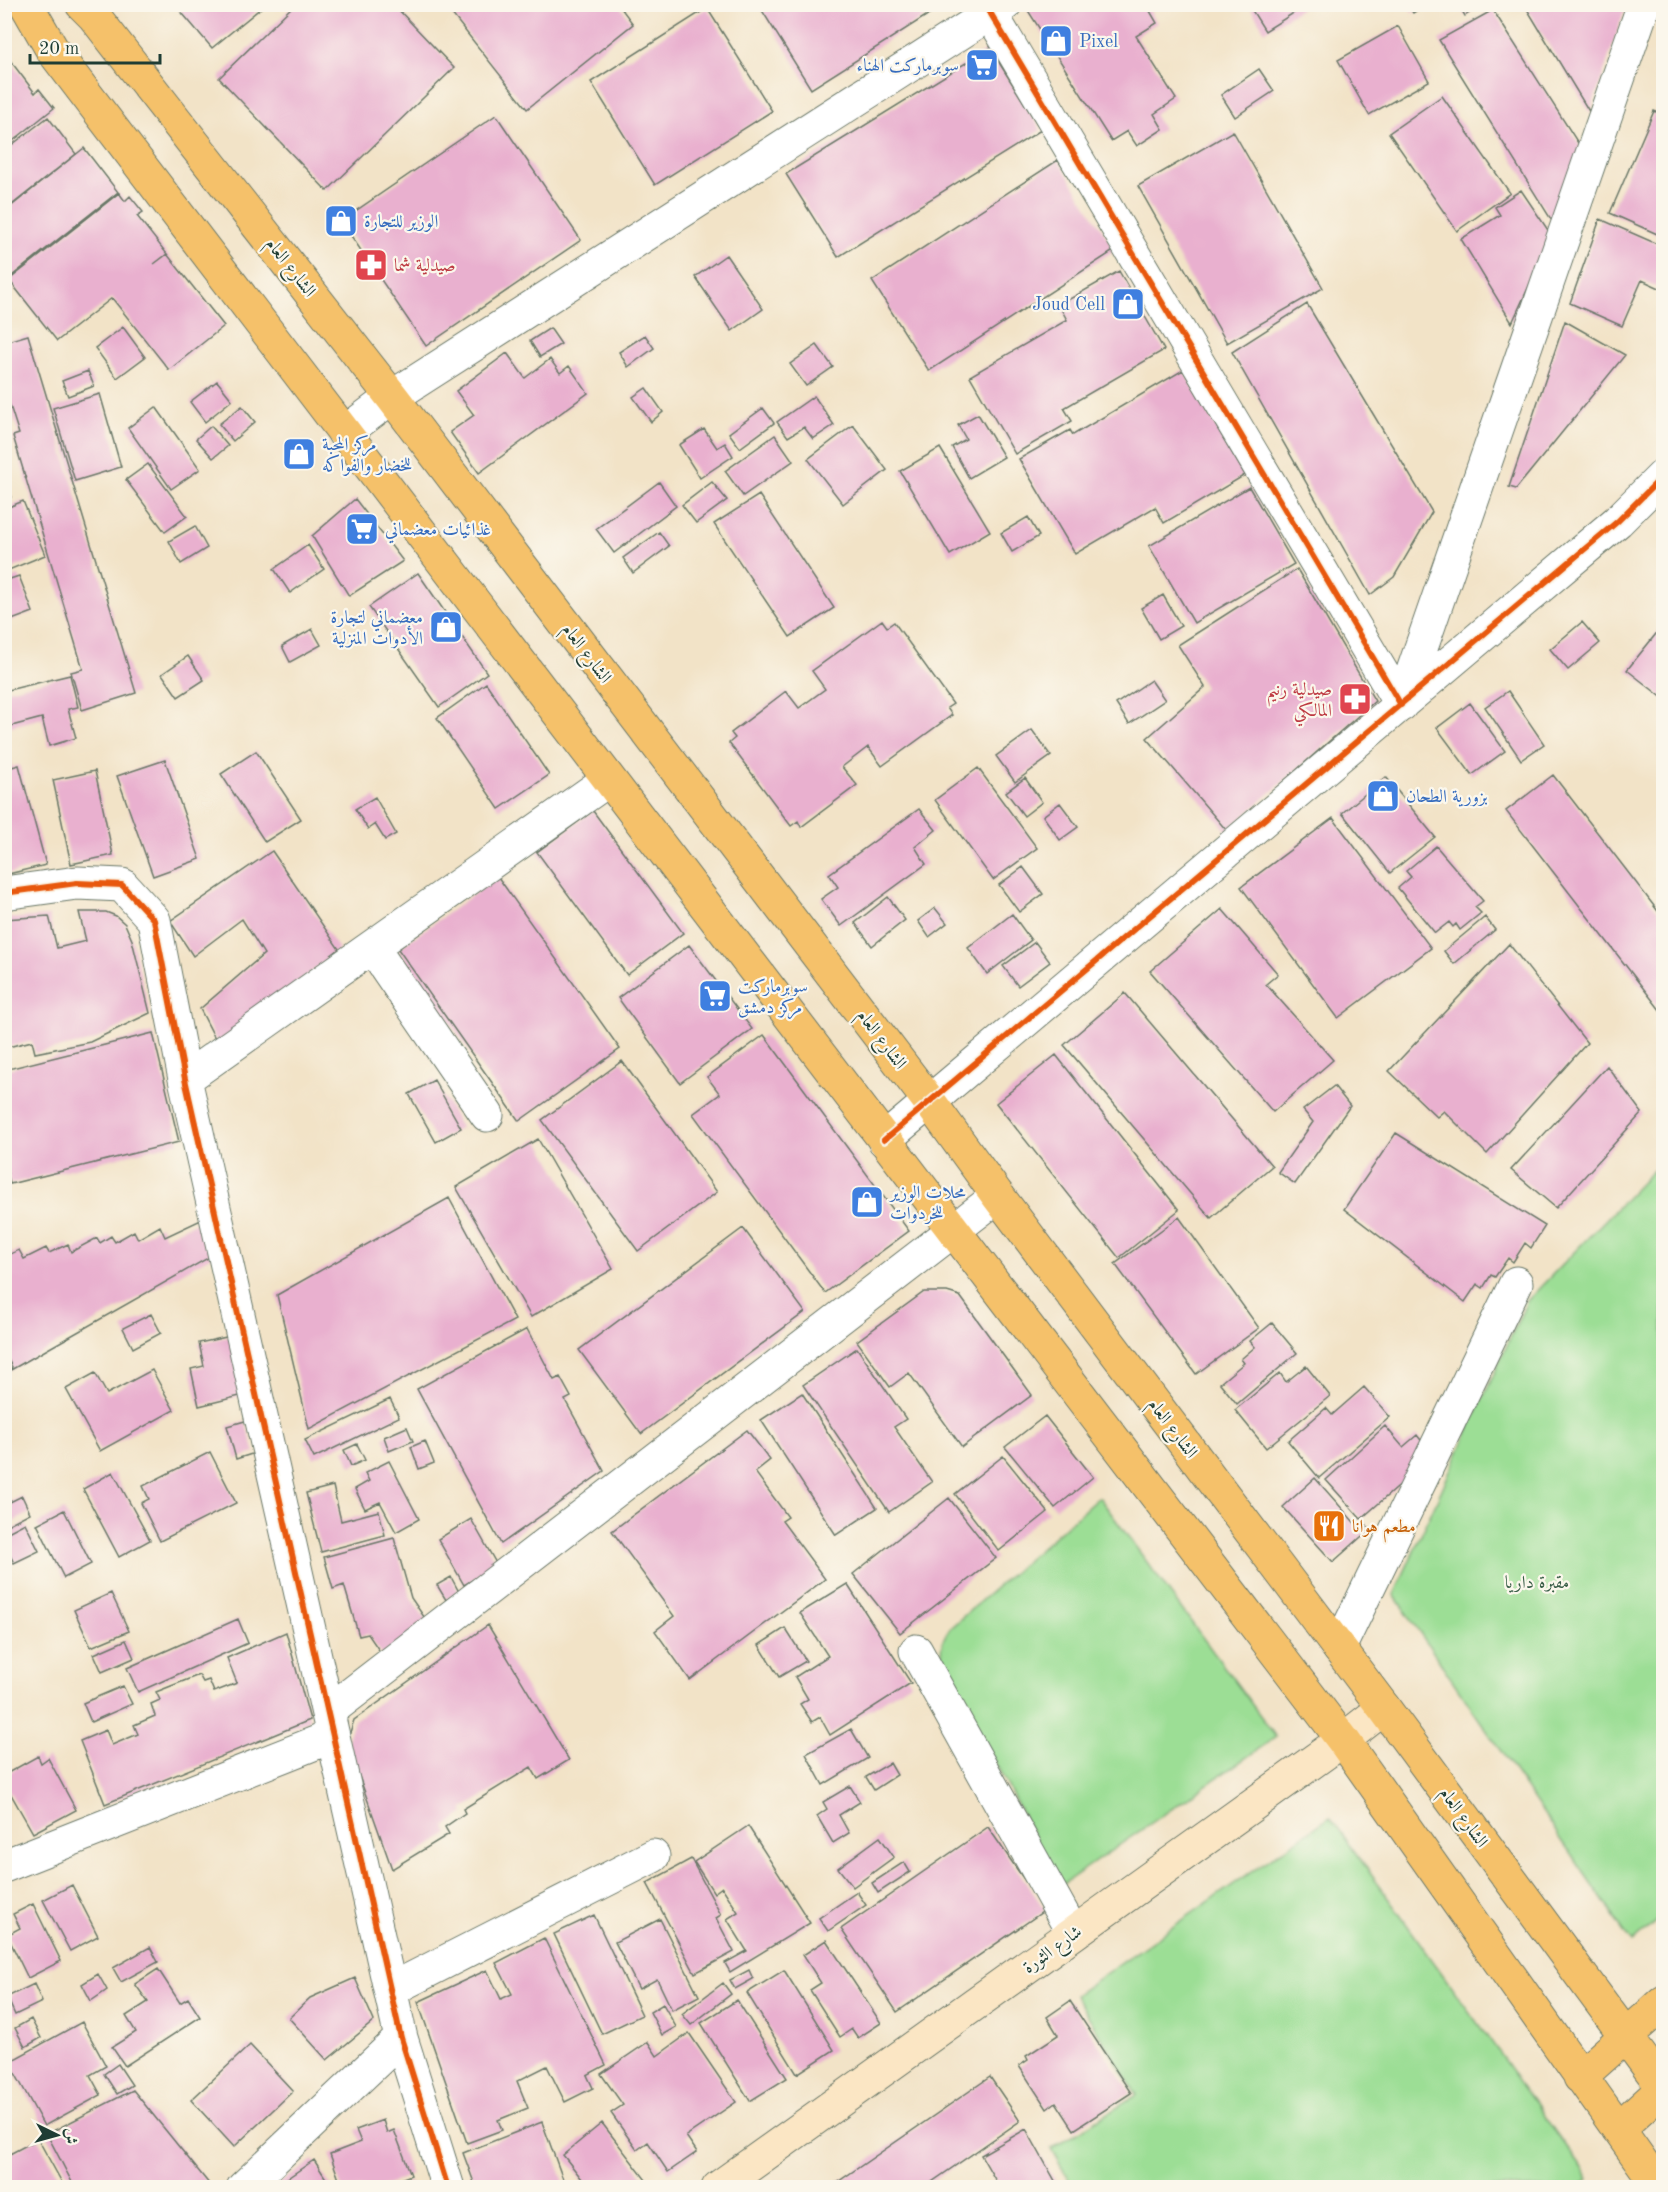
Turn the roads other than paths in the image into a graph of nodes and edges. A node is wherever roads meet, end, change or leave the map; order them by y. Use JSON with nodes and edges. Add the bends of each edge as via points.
{"nodes":[{"id":1,"x":26,"y":4,"type":"edge"},
{"id":2,"x":82,"y":4,"type":"edge"},
{"id":3,"x":1644,"y":4,"type":"edge"},
{"id":4,"x":994,"y":8,"type":"edge"},
{"id":5,"x":392,"y":396,"type":"junction"},
{"id":6,"x":344,"y":433,"type":"junction"},
{"id":7,"x":1664,"y":476,"type":"edge"},
{"id":8,"x":1401,"y":705,"type":"junction"},
{"id":9,"x":608,"y":780,"type":"junction"},
{"id":10,"x":4,"y":893,"type":"edge"},
{"id":11,"x":372,"y":947,"type":"junction"},
{"id":12,"x":185,"y":1079,"type":"junction"},
{"id":13,"x":929,"y":1101,"type":"junction"},
{"id":14,"x":487,"y":1115,"type":"dead end"},
{"id":15,"x":884,"y":1140,"type":"junction"},
{"id":16,"x":998,"y":1196,"type":"junction"},
{"id":17,"x":954,"y":1231,"type":"junction"},
{"id":18,"x":1516,"y":1283,"type":"dead end"},
{"id":19,"x":1339,"y":1648,"type":"junction"},
{"id":20,"x":916,"y":1651,"type":"dead end"},
{"id":21,"x":1384,"y":1708,"type":"junction"},
{"id":22,"x":331,"y":1724,"type":"junction"},
{"id":23,"x":1343,"y":1740,"type":"junction"},
{"id":24,"x":653,"y":1856,"type":"dead end"},
{"id":25,"x":4,"y":1866,"type":"edge"},
{"id":26,"x":1074,"y":1933,"type":"junction"},
{"id":27,"x":390,"y":1990,"type":"junction"},
{"id":28,"x":1664,"y":2002,"type":"edge"},
{"id":29,"x":1625,"y":2036,"type":"junction"},
{"id":30,"x":401,"y":2038,"type":"junction"},
{"id":31,"x":1581,"y":2077,"type":"junction"},
{"id":32,"x":1663,"y":2088,"type":"edge"},
{"id":33,"x":1618,"y":2129,"type":"junction"},
{"id":34,"x":243,"y":2187,"type":"edge"},
{"id":35,"x":448,"y":2187,"type":"edge"},
{"id":36,"x":718,"y":2187,"type":"edge"},
{"id":37,"x":1660,"y":2187,"type":"edge"}],
"edges":[{"from":1,"to":6,"type":"main road","via":[[53,51]]},
{"from":2,"to":5,"type":"main road","name":"الشارع العام"},
{"from":3,"to":8,"type":"street"},
{"from":4,"to":5,"type":"street"},
{"from":4,"to":8,"type":"street"},
{"from":5,"to":6,"type":"street"},
{"from":5,"to":13,"type":"main road","name":"الشارع العام"},
{"from":6,"to":9,"type":"main road"},
{"from":7,"to":8,"type":"street","via":[[1618,521]]},
{"from":8,"to":13,"type":"street"},
{"from":9,"to":11,"type":"street"},
{"from":9,"to":15,"type":"main road"},
{"from":10,"to":12,"type":"street","via":[[77,883],[123,885],[154,920]]},
{"from":11,"to":12,"type":"street"},
{"from":11,"to":14,"type":"street"},
{"from":12,"to":22,"type":"street"},
{"from":13,"to":15,"type":"street"},
{"from":13,"to":16,"type":"main road","name":"الشارع العام"},
{"from":15,"to":17,"type":"main road"},
{"from":16,"to":17,"type":"street"},
{"from":16,"to":19,"type":"main road","name":"الشارع العام"},
{"from":17,"to":22,"type":"street"},
{"from":17,"to":23,"type":"main road"},
{"from":18,"to":19,"type":"street"},
{"from":19,"to":21,"type":"main road","name":"الشارع العام"},
{"from":20,"to":26,"type":"street"},
{"from":21,"to":23,"type":"main road","name":"شارع الثورة"},
{"from":21,"to":29,"type":"main road","name":"الشارع العام"},
{"from":22,"to":25,"type":"street"},
{"from":22,"to":27,"type":"street"},
{"from":23,"to":26,"type":"main road","name":"شارع الثورة"},
{"from":23,"to":31,"type":"main road"},
{"from":24,"to":27,"type":"street"},
{"from":26,"to":36,"type":"main road","name":"شارع الثورة"},
{"from":27,"to":30,"type":"street"},
{"from":28,"to":29,"type":"main road"},
{"from":29,"to":31,"type":"main road"},
{"from":29,"to":32,"type":"main road","name":"الشارع العام"},
{"from":30,"to":34,"type":"street"},
{"from":30,"to":35,"type":"street"},
{"from":31,"to":33,"type":"main road"},
{"from":32,"to":33,"type":"main road"},
{"from":33,"to":37,"type":"main road"}]}
